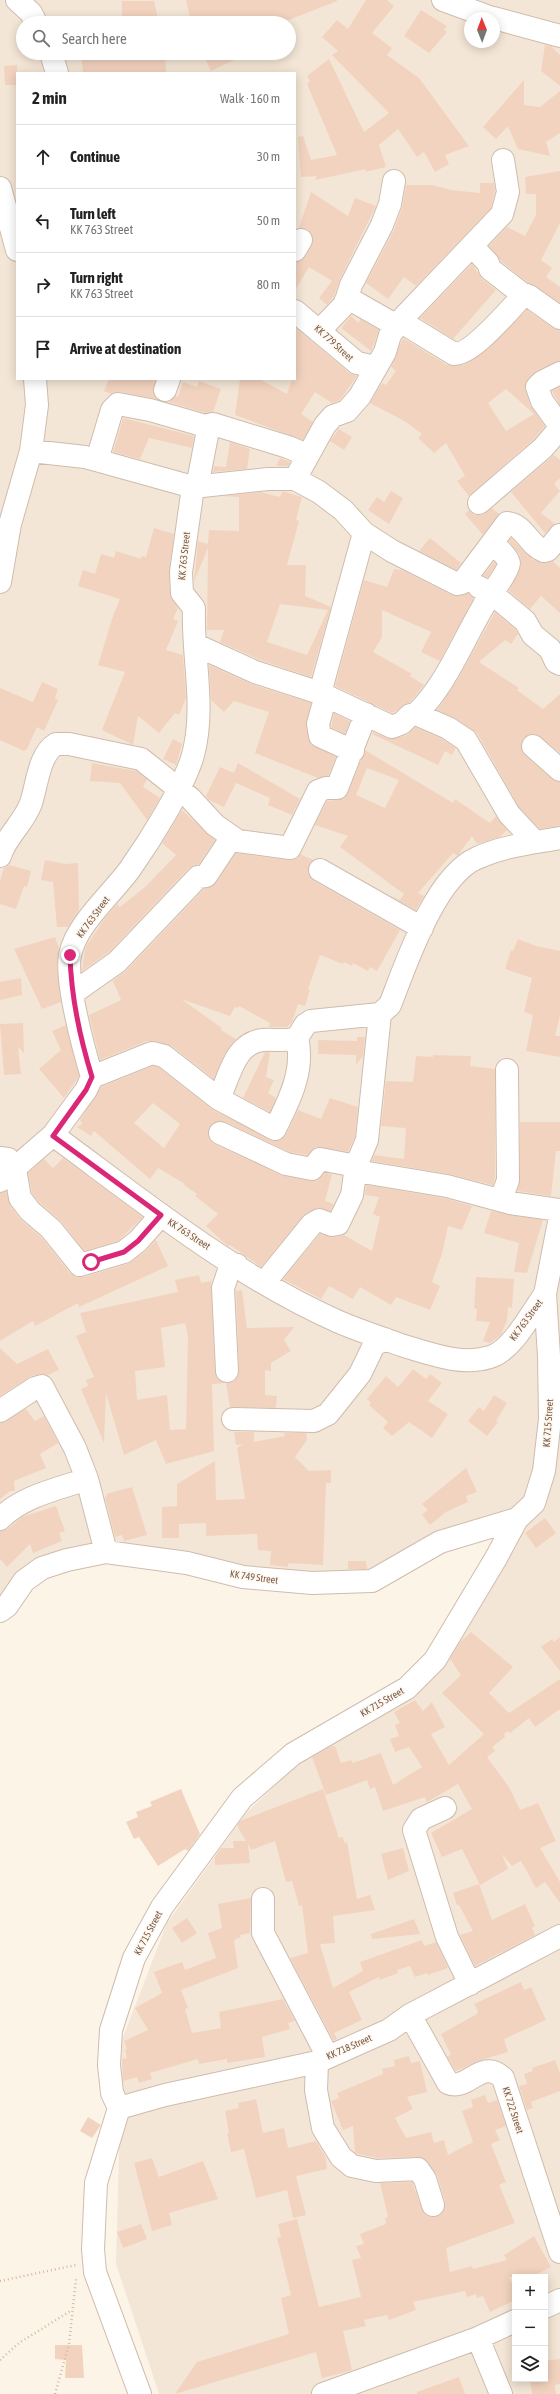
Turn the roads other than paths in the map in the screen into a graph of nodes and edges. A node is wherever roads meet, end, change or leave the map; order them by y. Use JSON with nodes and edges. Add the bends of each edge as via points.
{"nodes":[{"id":1,"x":17,"y":0,"type":"edge"},
{"id":2,"x":442,"y":0,"type":"edge"},
{"id":3,"x":476,"y":12,"type":"edge"},
{"id":4,"x":32,"y":16,"type":"edge"},
{"id":5,"x":500,"y":20,"type":"edge"},
{"id":6,"x":560,"y":36,"type":"edge"},
{"id":7,"x":52,"y":60,"type":"edge"},
{"id":8,"x":57,"y":72,"type":"edge"},
{"id":9,"x":503,"y":160,"type":"dead end"},
{"id":10,"x":394,"y":181,"type":"dead end"},
{"id":11,"x":0,"y":188,"type":"edge"},
{"id":12,"x":16,"y":246,"type":"edge"},
{"id":13,"x":473,"y":247,"type":"junction"},
{"id":14,"x":521,"y":293,"type":"junction"},
{"id":15,"x":345,"y":302,"type":"junction"},
{"id":16,"x":296,"y":312,"type":"edge"},
{"id":17,"x":560,"y":318,"type":"edge"},
{"id":18,"x":399,"y":323,"type":"junction"},
{"id":19,"x":320,"y":330,"type":"junction"},
{"id":20,"x":376,"y":367,"type":"junction"},
{"id":21,"x":560,"y":372,"type":"edge"},
{"id":22,"x":35,"y":380,"type":"edge"},
{"id":23,"x":209,"y":427,"type":"junction"},
{"id":24,"x":560,"y":427,"type":"edge"},
{"id":25,"x":31,"y":451,"type":"junction"},
{"id":26,"x":307,"y":455,"type":"junction"},
{"id":27,"x":97,"y":460,"type":"junction"},
{"id":28,"x":295,"y":479,"type":"junction"},
{"id":29,"x":195,"y":487,"type":"junction"},
{"id":30,"x":479,"y":503,"type":"dead end"},
{"id":31,"x":364,"y":534,"type":"junction"},
{"id":32,"x":560,"y":535,"type":"edge"},
{"id":33,"x":492,"y":543,"type":"junction"},
{"id":34,"x":464,"y":580,"type":"junction"},
{"id":35,"x":0,"y":582,"type":"edge"},
{"id":36,"x":491,"y":594,"type":"junction"},
{"id":37,"x":196,"y":645,"type":"junction"},
{"id":38,"x":560,"y":664,"type":"edge"},
{"id":39,"x":323,"y":694,"type":"junction"},
{"id":40,"x":366,"y":714,"type":"junction"},
{"id":41,"x":416,"y":714,"type":"junction"},
{"id":42,"x":533,"y":746,"type":"dead end"},
{"id":43,"x":353,"y":751,"type":"junction"},
{"id":44,"x":560,"y":770,"type":"edge"},
{"id":45,"x":178,"y":790,"type":"junction"},
{"id":46,"x":232,"y":837,"type":"junction"},
{"id":47,"x":560,"y":838,"type":"edge"},
{"id":48,"x":535,"y":842,"type":"junction"},
{"id":49,"x":0,"y":856,"type":"edge"},
{"id":50,"x":320,"y":870,"type":"dead end"},
{"id":51,"x":422,"y":928,"type":"junction"},
{"id":52,"x":73,"y":993,"type":"junction"},
{"id":53,"x":380,"y":1014,"type":"junction"},
{"id":54,"x":297,"y":1038,"type":"junction"},
{"id":55,"x":507,"y":1070,"type":"dead end"},
{"id":56,"x":92,"y":1077,"type":"junction"},
{"id":57,"x":219,"y":1099,"type":"junction"},
{"id":58,"x":220,"y":1133,"type":"dead end"},
{"id":59,"x":53,"y":1136,"type":"junction"},
{"id":60,"x":5,"y":1169,"type":"edge"},
{"id":61,"x":356,"y":1169,"type":"junction"},
{"id":62,"x":501,"y":1200,"type":"junction"},
{"id":63,"x":560,"y":1210,"type":"edge"},
{"id":64,"x":161,"y":1215,"type":"junction"},
{"id":65,"x":560,"y":1217,"type":"edge"},
{"id":66,"x":237,"y":1265,"type":"junction"},
{"id":67,"x":264,"y":1283,"type":"junction"},
{"id":68,"x":545,"y":1294,"type":"junction"},
{"id":69,"x":385,"y":1339,"type":"junction"},
{"id":70,"x":227,"y":1371,"type":"dead end"},
{"id":71,"x":0,"y":1411,"type":"edge"},
{"id":72,"x":233,"y":1419,"type":"dead end"},
{"id":73,"x":87,"y":1479,"type":"junction"},
{"id":74,"x":0,"y":1519,"type":"edge"},
{"id":75,"x":517,"y":1519,"type":"junction"},
{"id":76,"x":106,"y":1552,"type":"junction"},
{"id":77,"x":2,"y":1606,"type":"edge"},
{"id":78,"x":445,"y":1808,"type":"dead end"},
{"id":79,"x":263,"y":1899,"type":"dead end"},
{"id":80,"x":560,"y":1936,"type":"edge"},
{"id":81,"x":470,"y":1984,"type":"junction"},
{"id":82,"x":410,"y":2015,"type":"junction"},
{"id":83,"x":322,"y":2059,"type":"junction"},
{"id":84,"x":119,"y":2108,"type":"junction"},
{"id":85,"x":433,"y":2205,"type":"dead end"},
{"id":86,"x":560,"y":2252,"type":"edge"},
{"id":87,"x":560,"y":2300,"type":"edge"},
{"id":88,"x":548,"y":2306,"type":"edge"},
{"id":89,"x":512,"y":2322,"type":"edge"},
{"id":90,"x":478,"y":2338,"type":"junction"},
{"id":91,"x":140,"y":2394,"type":"edge"},
{"id":92,"x":323,"y":2394,"type":"edge"},
{"id":93,"x":501,"y":2394,"type":"edge"}],
"edges":[{"from":1,"to":4,"type":"street"},
{"from":2,"to":3,"type":"street"},
{"from":5,"to":6,"type":"street"},
{"from":7,"to":8,"type":"street"},
{"from":9,"to":13,"type":"street","via":[[507,202],[502,214]]},
{"from":10,"to":15,"type":"street","via":[[395,186],[382,225]]},
{"from":11,"to":12,"type":"street"},
{"from":13,"to":14,"type":"street","via":[[488,263],[490,269]]},
{"from":13,"to":18,"type":"street"},
{"from":14,"to":17,"type":"street"},
{"from":14,"to":18,"type":"street","via":[[521,298],[472,347],[459,354],[454,354]]},
{"from":15,"to":18,"type":"street","via":[[353,302]]},
{"from":15,"to":19,"type":"street"},
{"from":16,"to":19,"type":"street","name":"KK 779 Street"},
{"from":18,"to":20,"type":"street","via":[[390,335],[385,352]]},
{"from":19,"to":20,"type":"street","name":"KK 779 Street","via":[[357,363]]},
{"from":20,"to":26,"type":"street","via":[[360,396],[347,411],[333,416]]},
{"from":21,"to":24,"type":"street","via":[[537,387],[542,401]]},
{"from":22,"to":25,"type":"street","via":[[37,405]]},
{"from":23,"to":26,"type":"street","via":[[214,424],[242,431]]},
{"from":23,"to":27,"type":"street","via":[[150,410],[118,404],[112,410]]},
{"from":23,"to":29,"type":"street","name":"KK 763 Street"},
{"from":24,"to":30,"type":"street","via":[[543,448]]},
{"from":25,"to":27,"type":"street"},
{"from":25,"to":35,"type":"street","via":[[10,524]]},
{"from":26,"to":28,"type":"street"},
{"from":27,"to":29,"type":"street"},
{"from":28,"to":29,"type":"street","via":[[268,479]]},
{"from":28,"to":31,"type":"street","via":[[319,492],[343,510]]},
{"from":29,"to":37,"type":"street","name":"KK 763 Street","via":[[181,572],[182,593],[194,608]]},
{"from":31,"to":34,"type":"street","via":[[454,583],[460,584]]},
{"from":31,"to":39,"type":"street"},
{"from":32,"to":33,"type":"street","via":[[548,550],[544,551],[533,544],[522,530],[507,524]]},
{"from":33,"to":34,"type":"street"},
{"from":33,"to":36,"type":"street","via":[[509,564]]},
{"from":34,"to":36,"type":"street"},
{"from":36,"to":38,"type":"street","via":[[525,621],[533,635],[550,649],[556,662]]},
{"from":36,"to":41,"type":"street","via":[[447,674],[428,703]]},
{"from":37,"to":39,"type":"street","via":[[255,672]]},
{"from":37,"to":45,"type":"street","name":"KK 763 Street","via":[[199,716],[192,756]]},
{"from":39,"to":40,"type":"street"},
{"from":39,"to":43,"type":"street","via":[[318,724],[320,736]]},
{"from":40,"to":41,"type":"street","via":[[392,728],[410,715]]},
{"from":40,"to":43,"type":"street"},
{"from":41,"to":48,"type":"street","via":[[448,728],[466,740],[509,814]]},
{"from":42,"to":44,"type":"street"},
{"from":43,"to":46,"type":"street","via":[[337,788],[318,791],[290,848],[238,841]]},
{"from":45,"to":46,"type":"street","via":[[190,798],[215,826]]},
{"from":45,"to":49,"type":"street","via":[[141,759],[69,744],[56,744],[46,753],[31,803],[20,824],[3,845]]},
{"from":45,"to":52,"type":"street","name":"KK 763 Street","via":[[130,869],[78,934],[70,955]]},
{"from":46,"to":52,"type":"street","via":[[206,876],[198,876],[117,962]]},
{"from":47,"to":48,"type":"street"},
{"from":48,"to":51,"type":"street","via":[[497,850],[475,858],[456,872],[427,915]]},
{"from":50,"to":51,"type":"street"},
{"from":51,"to":53,"type":"street","via":[[390,1005]]},
{"from":52,"to":56,"type":"street","name":"KK 763 Street"},
{"from":53,"to":54,"type":"street","via":[[311,1021],[305,1025]]},
{"from":53,"to":61,"type":"street","via":[[367,1140]]},
{"from":54,"to":57,"type":"street","via":[[260,1040],[241,1050]]},
{"from":54,"to":57,"type":"street","via":[[298,1075],[275,1129]]},
{"from":55,"to":62,"type":"street","via":[[508,1180]]},
{"from":56,"to":57,"type":"street","via":[[152,1053],[164,1056]]},
{"from":56,"to":59,"type":"street","via":[[86,1090]]},
{"from":58,"to":61,"type":"street","via":[[286,1164],[312,1170],[320,1159]]},
{"from":59,"to":60,"type":"street"},
{"from":59,"to":64,"type":"street","name":"KK 763 Street"},
{"from":60,"to":64,"type":"street","via":[[30,1211],[51,1229],[80,1265],[124,1252],[138,1241]]},
{"from":61,"to":62,"type":"street","via":[[447,1186]]},
{"from":61,"to":67,"type":"street","via":[[352,1195],[338,1224],[332,1225],[319,1220],[312,1224]]},
{"from":62,"to":63,"type":"street"},
{"from":64,"to":66,"type":"street","name":"KK 763 Street"},
{"from":65,"to":68,"type":"street","name":"KK 715 Street"},
{"from":66,"to":67,"type":"street","name":"KK 763 Street"},
{"from":66,"to":70,"type":"street","via":[[228,1272],[223,1288]]},
{"from":67,"to":69,"type":"street","name":"KK 763 Street","via":[[339,1322]]},
{"from":68,"to":69,"type":"street","name":"KK 763 Street","via":[[513,1340],[492,1357],[474,1361],[458,1360],[426,1353]]},
{"from":68,"to":75,"type":"street","name":"KK 715 Street","via":[[550,1419],[544,1463],[534,1503]]},
{"from":69,"to":72,"type":"street","via":[[374,1345],[360,1374],[328,1414],[314,1421]]},
{"from":71,"to":73,"type":"street","via":[[42,1386],[71,1441]]},
{"from":73,"to":74,"type":"street","via":[[39,1495],[7,1512]]},
{"from":73,"to":76,"type":"street"},
{"from":75,"to":76,"type":"street","name":"KK 749 Street","via":[[440,1542],[372,1581],[312,1583],[242,1577],[187,1563]]},
{"from":75,"to":84,"type":"street","name":"KK 715 Street","via":[[435,1660],[407,1688],[293,1754],[242,1798],[162,1906],[134,1958],[111,2030],[109,2065],[112,2093]]},
{"from":76,"to":77,"type":"street","name":"KK 749 Street","via":[[42,1568],[24,1581]]},
{"from":78,"to":81,"type":"street","via":[[421,1819],[414,1830],[447,1937]]},
{"from":79,"to":83,"type":"street","via":[[263,1933]]},
{"from":80,"to":81,"type":"street","name":"KK 718 Street"},
{"from":81,"to":82,"type":"street","name":"KK 718 Street"},
{"from":82,"to":83,"type":"street","name":"KK 718 Street","via":[[389,2030]]},
{"from":82,"to":86,"type":"street","name":"KK 722 Street","via":[[448,2083],[459,2084],[488,2070],[503,2078]]},
{"from":83,"to":84,"type":"street","name":"KK 718 Street","via":[[172,2093]]},
{"from":83,"to":85,"type":"street","via":[[316,2090],[323,2128],[341,2157],[352,2166],[376,2171],[418,2169],[425,2179]]},
{"from":84,"to":91,"type":"street","via":[[96,2184],[93,2249],[95,2272]]},
{"from":87,"to":88,"type":"street"},
{"from":89,"to":90,"type":"street"},
{"from":90,"to":92,"type":"street"},
{"from":90,"to":93,"type":"street"}]}
